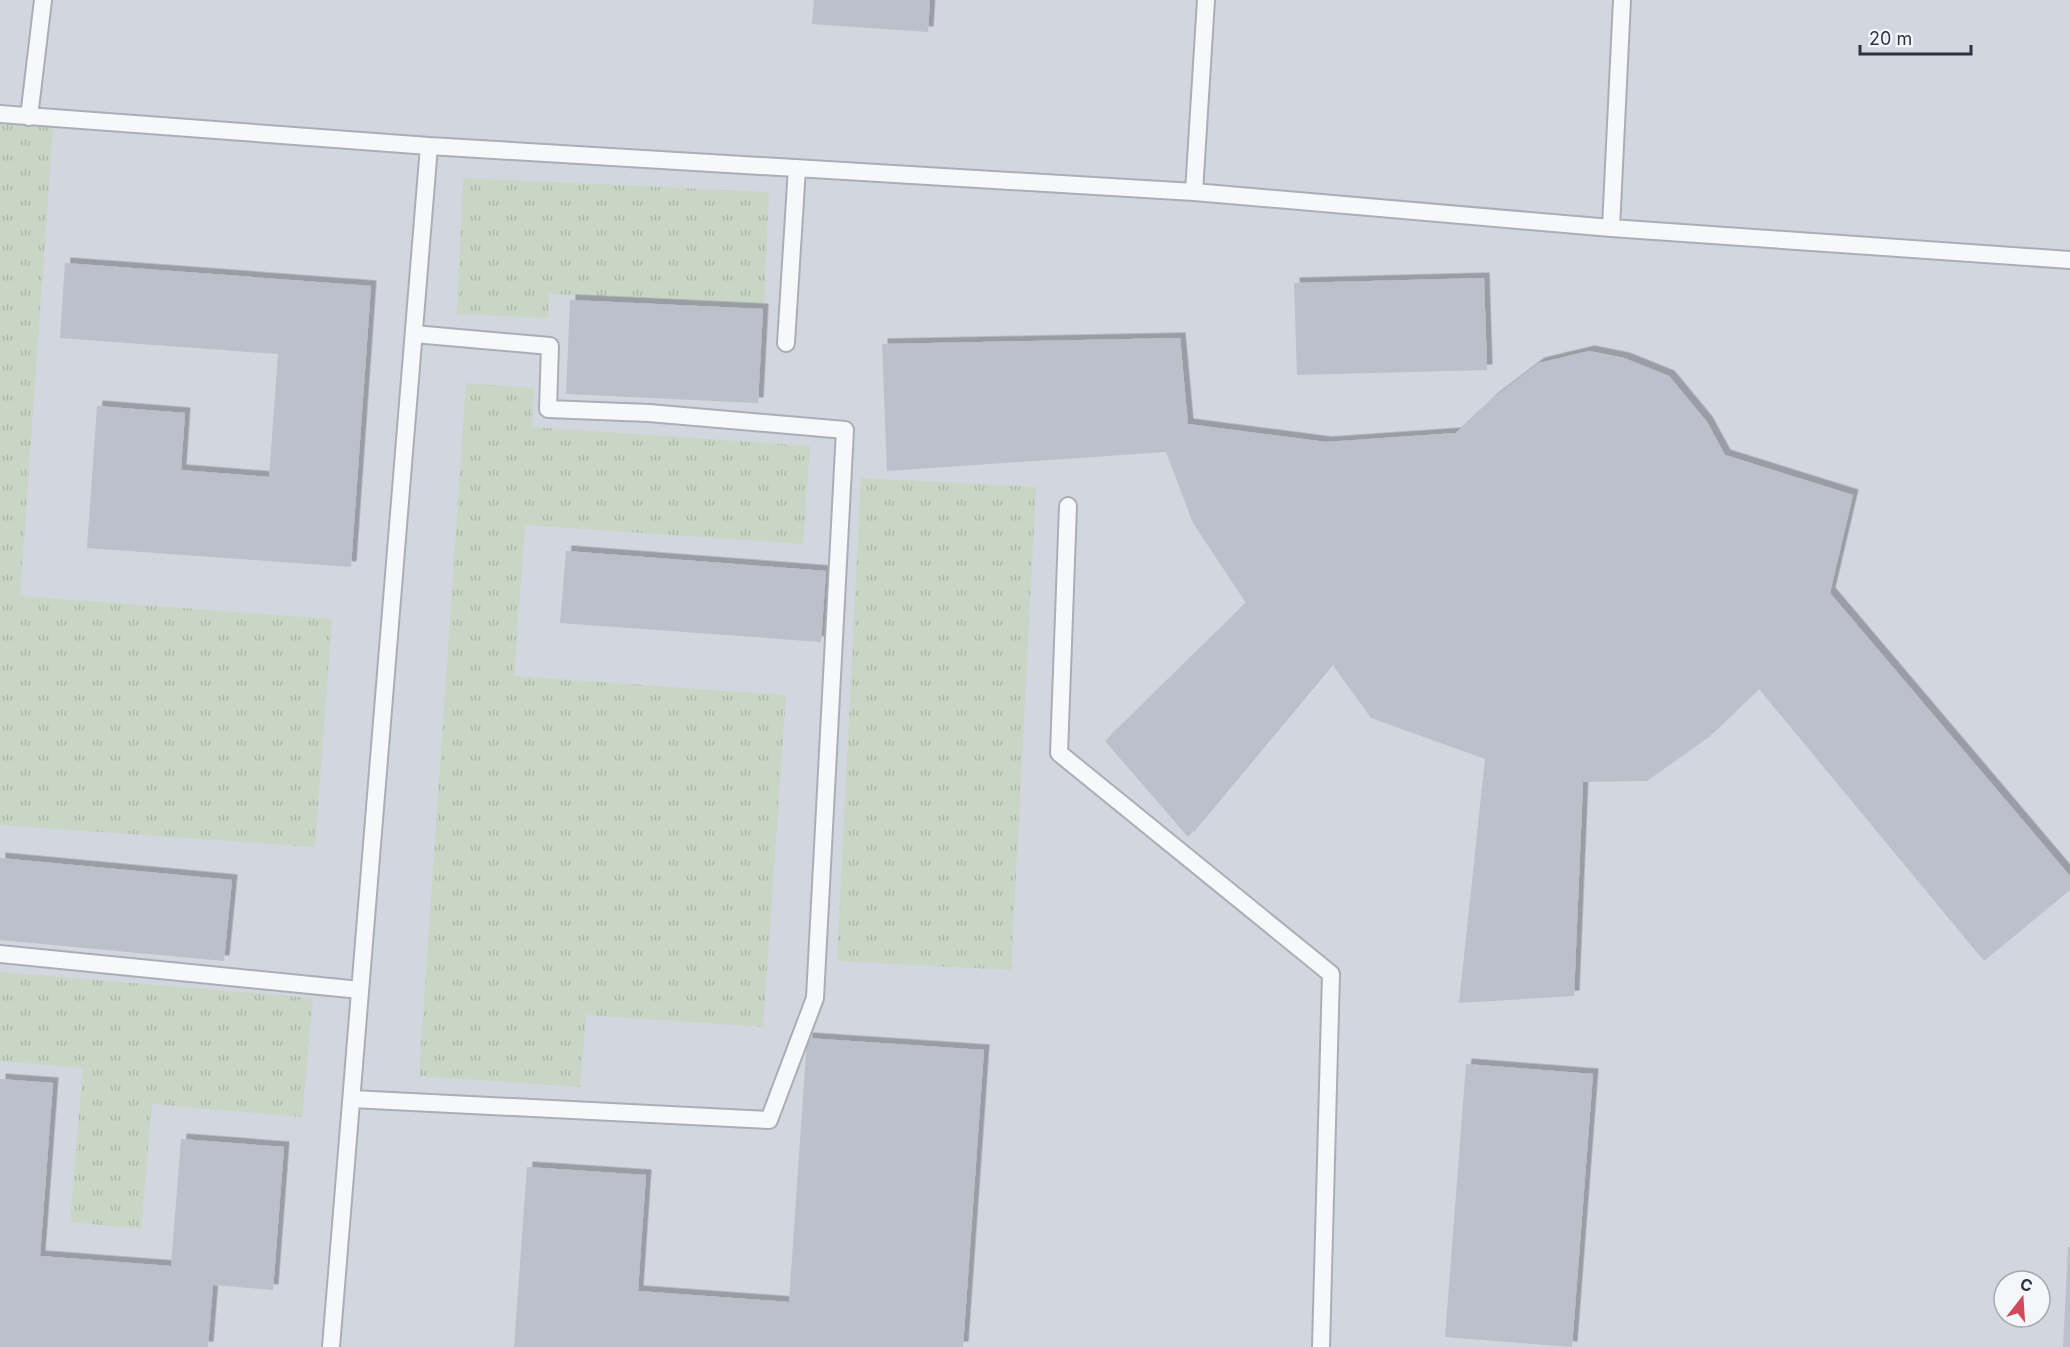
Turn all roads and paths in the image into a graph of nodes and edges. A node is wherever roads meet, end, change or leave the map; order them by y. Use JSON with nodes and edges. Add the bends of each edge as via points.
{"nodes":[{"id":1,"x":43,"y":0,"type":"edge"},
{"id":2,"x":1206,"y":0,"type":"edge"},
{"id":3,"x":1622,"y":0,"type":"edge"},
{"id":4,"x":0,"y":114,"type":"edge"},
{"id":5,"x":29,"y":117,"type":"junction"},
{"id":6,"x":429,"y":146,"type":"junction"},
{"id":7,"x":796,"y":168,"type":"junction"},
{"id":8,"x":1194,"y":192,"type":"junction"},
{"id":9,"x":1611,"y":228,"type":"junction"},
{"id":10,"x":2070,"y":260,"type":"edge"},
{"id":11,"x":414,"y":334,"type":"junction"},
{"id":12,"x":786,"y":343,"type":"dead end"},
{"id":13,"x":1068,"y":506,"type":"dead end"},
{"id":14,"x":0,"y":954,"type":"edge"},
{"id":15,"x":360,"y":990,"type":"junction"},
{"id":16,"x":352,"y":1099,"type":"junction"},
{"id":17,"x":331,"y":1347,"type":"edge"},
{"id":18,"x":1321,"y":1347,"type":"edge"}],
"edges":[{"from":1,"to":5,"type":"lane"},
{"from":2,"to":8,"type":"lane"},
{"from":3,"to":9,"type":"lane"},
{"from":4,"to":5,"type":"lane"},
{"from":5,"to":6,"type":"lane"},
{"from":6,"to":7,"type":"lane"},
{"from":6,"to":11,"type":"lane"},
{"from":7,"to":8,"type":"lane"},
{"from":7,"to":12,"type":"lane"},
{"from":8,"to":9,"type":"lane"},
{"from":9,"to":10,"type":"lane"},
{"from":11,"to":15,"type":"lane"},
{"from":11,"to":16,"type":"lane","via":[[550,346],[548,409],[649,413],[845,430],[815,998],[769,1120]]},
{"from":13,"to":18,"type":"lane","via":[[1059,753],[1331,975]]},
{"from":14,"to":15,"type":"lane"},
{"from":15,"to":16,"type":"lane"},
{"from":16,"to":17,"type":"lane"}]}
